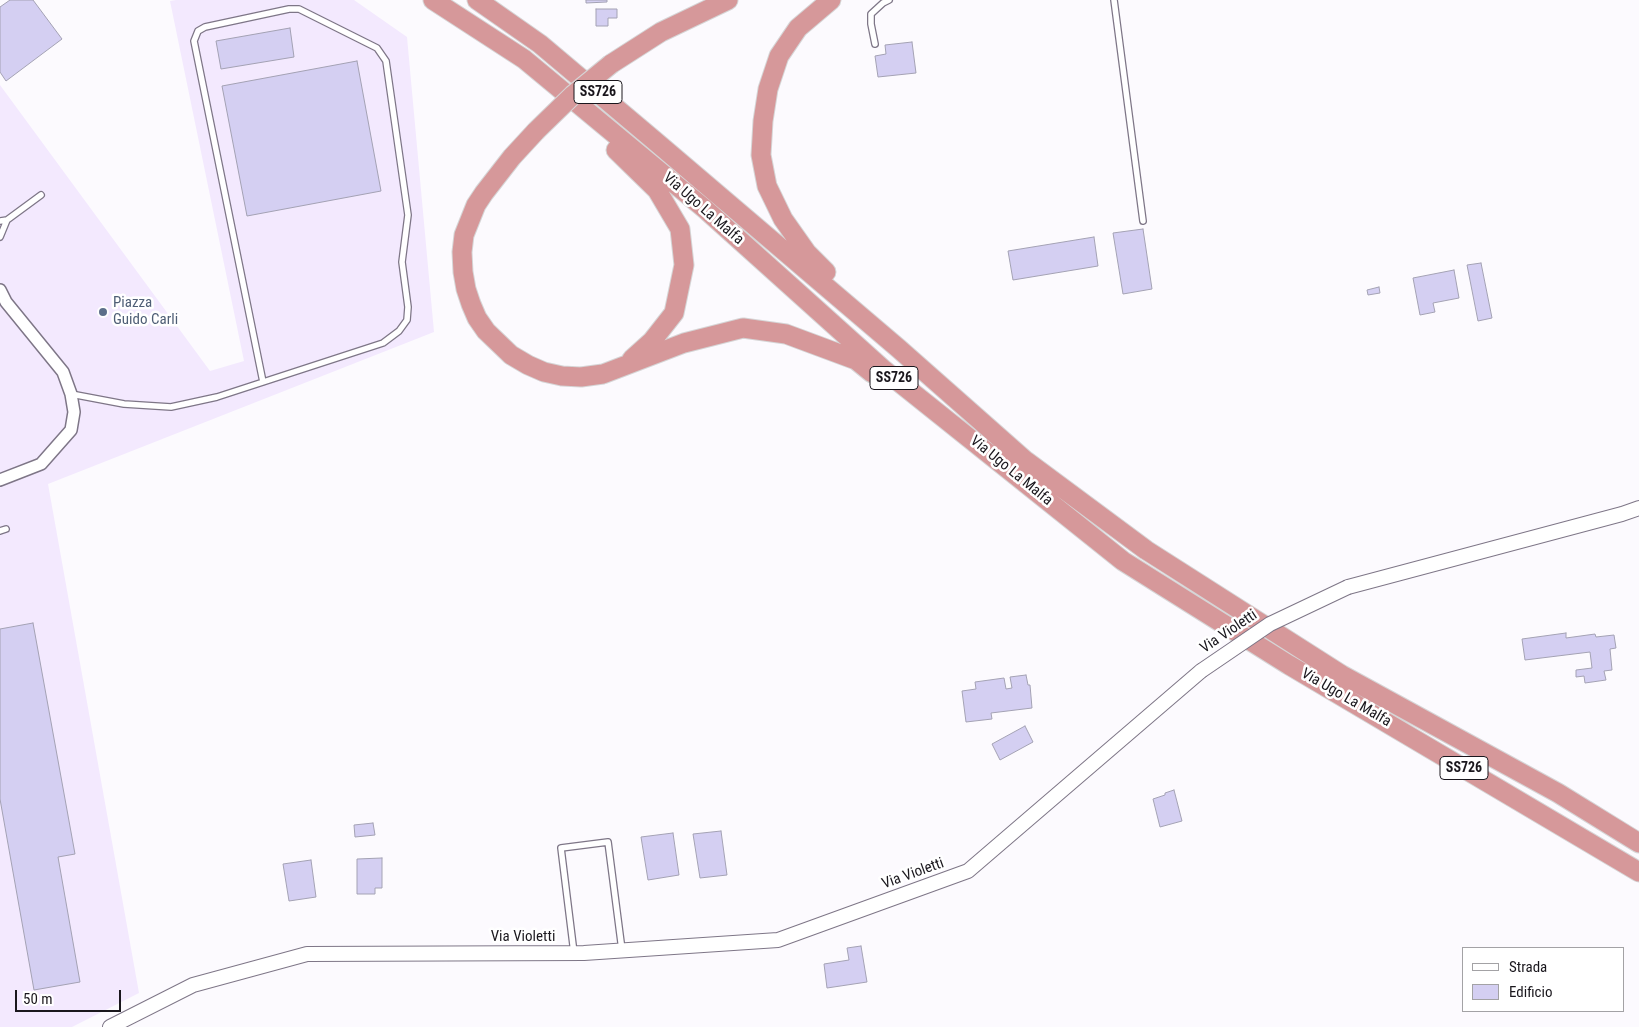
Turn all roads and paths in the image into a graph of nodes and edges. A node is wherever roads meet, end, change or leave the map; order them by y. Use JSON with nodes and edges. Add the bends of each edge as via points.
{"nodes":[{"id":1,"x":433,"y":0,"type":"edge"},
{"id":2,"x":477,"y":0,"type":"edge"},
{"id":3,"x":728,"y":0,"type":"edge"},
{"id":4,"x":832,"y":0,"type":"edge"},
{"id":5,"x":889,"y":0,"type":"edge"},
{"id":6,"x":1114,"y":0,"type":"edge"},
{"id":7,"x":875,"y":44,"type":"dead end"},
{"id":8,"x":524,"y":59,"type":"junction"},
{"id":9,"x":41,"y":195,"type":"dead end"},
{"id":10,"x":7,"y":220,"type":"junction"},
{"id":11,"x":0,"y":221,"type":"edge"},
{"id":12,"x":1143,"y":221,"type":"dead end"},
{"id":13,"x":0,"y":237,"type":"edge"},
{"id":14,"x":0,"y":290,"type":"edge"},
{"id":15,"x":3,"y":301,"type":"edge"},
{"id":16,"x":898,"y":348,"type":"junction"},
{"id":17,"x":621,"y":368,"type":"junction"},
{"id":18,"x":263,"y":382,"type":"junction"},
{"id":19,"x":71,"y":394,"type":"junction"},
{"id":20,"x":0,"y":480,"type":"edge"},
{"id":21,"x":1639,"y":508,"type":"edge"},
{"id":22,"x":1122,"y":561,"type":"junction"},
{"id":23,"x":1487,"y":754,"type":"junction"},
{"id":24,"x":1522,"y":765,"type":"dead end"},
{"id":25,"x":1547,"y":779,"type":"dead end"},
{"id":26,"x":1639,"y":838,"type":"edge"},
{"id":27,"x":1639,"y":843,"type":"edge"},
{"id":28,"x":1639,"y":872,"type":"edge"},
{"id":29,"x":622,"y":950,"type":"junction"},
{"id":30,"x":574,"y":953,"type":"junction"},
{"id":31,"x":110,"y":1027,"type":"edge"}],
"edges":[{"from":1,"to":8,"type":"highway","name":"Via Ugo La Malfa","number":"SS726"},
{"from":2,"to":16,"type":"highway","name":"Via Ugo La Malfa","number":"SS726","via":[[540,44]]},
{"from":3,"to":17,"type":"highway","bridge":true,"via":[[661,32],[611,64],[573,95],[536,131],[493,181],[468,220],[462,252],[466,289],[477,318],[498,344],[528,365],[562,376],[581,377]]},
{"from":4,"to":16,"type":"highway","via":[[798,28],[779,56],[768,89],[761,155],[767,186],[783,219],[807,253],[888,328]]},
{"from":5,"to":7,"type":"lane","via":[[871,14]]},
{"from":6,"to":12,"type":"lane"},
{"from":8,"to":17,"type":"highway","via":[[657,190],[680,229],[684,266],[674,312],[652,341]]},
{"from":8,"to":22,"type":"highway","name":"Via Ugo La Malfa","number":"SS726","via":[[705,209],[884,370]]},
{"from":9,"to":10,"type":"lane"},
{"from":10,"to":11,"type":"lane"},
{"from":10,"to":13,"type":"lane"},
{"from":14,"to":15,"type":"street"},
{"from":15,"to":19,"type":"street","via":[[62,372]]},
{"from":16,"to":23,"type":"highway","name":"Via Ugo La Malfa","number":"SS726","via":[[1026,461],[1146,550],[1342,675]]},
{"from":17,"to":22,"type":"highway","via":[[684,343],[743,328],[786,334],[856,360],[1085,542]]},
{"from":18,"to":18,"type":"lane","via":[[383,342],[399,331],[407,320],[402,262],[408,215],[386,61],[377,48],[299,9],[204,27],[198,31],[194,41]]},
{"from":18,"to":19,"type":"lane","via":[[171,407],[124,404]]},
{"from":19,"to":20,"type":"street","via":[[74,412],[71,430],[41,464]]},
{"from":21,"to":29,"type":"street","name":"Via Violetti","bridge":true,"via":[[1348,588],[1270,624],[1201,671],[968,872],[778,940]]},
{"from":22,"to":28,"type":"highway","name":"Via Ugo La Malfa","number":"SS726"},
{"from":23,"to":24,"type":"lane"},
{"from":23,"to":27,"type":"highway","name":"Via Ugo La Malfa","number":"SS726"},
{"from":25,"to":26,"type":"lane"},
{"from":29,"to":30,"type":"street","name":"Via Violetti"},
{"from":29,"to":30,"type":"lane","via":[[608,842],[561,848]]},
{"from":30,"to":31,"type":"street","name":"Via Violetti","via":[[307,954],[193,985]]}]}
